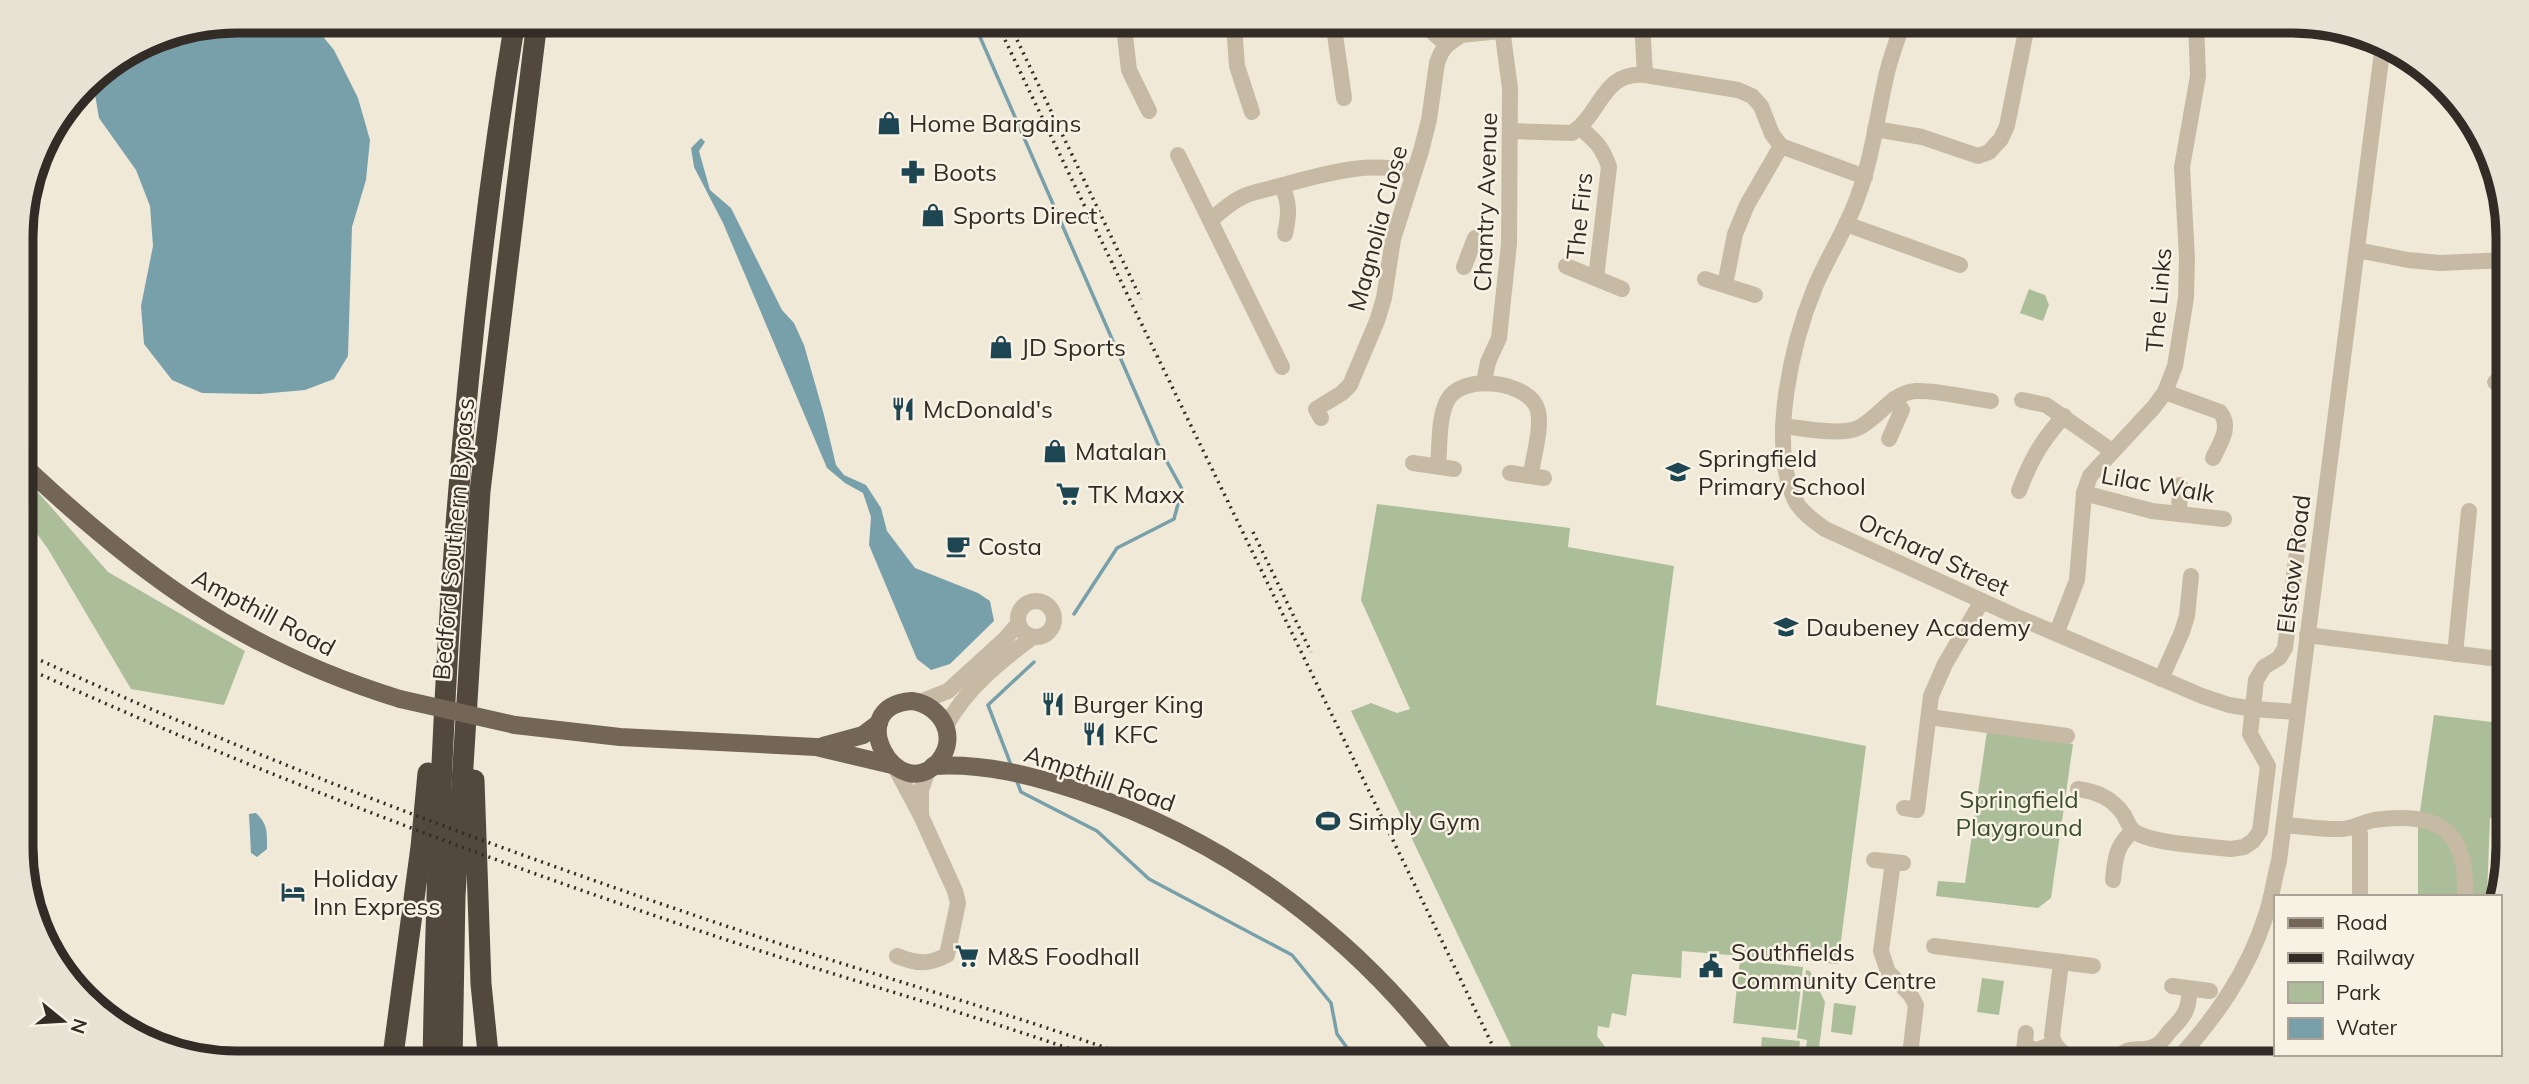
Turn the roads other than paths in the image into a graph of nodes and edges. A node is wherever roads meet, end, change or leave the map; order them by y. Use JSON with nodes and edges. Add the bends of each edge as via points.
{"nodes":[{"id":1,"x":513,"y":33,"type":"edge"},
{"id":2,"x":536,"y":33,"type":"edge"},
{"id":3,"x":1125,"y":33,"type":"edge"},
{"id":4,"x":1235,"y":33,"type":"edge"},
{"id":5,"x":1334,"y":33,"type":"edge"},
{"id":6,"x":1434,"y":33,"type":"edge"},
{"id":7,"x":1470,"y":33,"type":"edge"},
{"id":8,"x":1502,"y":33,"type":"edge"},
{"id":9,"x":1643,"y":33,"type":"edge"},
{"id":10,"x":1899,"y":33,"type":"edge"},
{"id":11,"x":2026,"y":33,"type":"edge"},
{"id":12,"x":2196,"y":33,"type":"edge"},
{"id":13,"x":1447,"y":45,"type":"junction"},
{"id":14,"x":2382,"y":55,"type":"edge"},
{"id":15,"x":1645,"y":75,"type":"junction"},
{"id":16,"x":1344,"y":97,"type":"dead end"},
{"id":17,"x":1149,"y":111,"type":"dead end"},
{"id":18,"x":1252,"y":112,"type":"dead end"},
{"id":19,"x":1580,"y":128,"type":"junction"},
{"id":20,"x":1875,"y":129,"type":"junction"},
{"id":21,"x":1511,"y":131,"type":"junction"},
{"id":22,"x":1781,"y":146,"type":"junction"},
{"id":23,"x":1178,"y":155,"type":"dead end"},
{"id":24,"x":1413,"y":173,"type":"junction"},
{"id":25,"x":1865,"y":177,"type":"junction"},
{"id":26,"x":1282,"y":186,"type":"junction"},
{"id":27,"x":1211,"y":220,"type":"junction"},
{"id":28,"x":1846,"y":224,"type":"junction"},
{"id":29,"x":1285,"y":234,"type":"dead end"},
{"id":30,"x":1475,"y":238,"type":"dead end"},
{"id":31,"x":2357,"y":250,"type":"junction"},
{"id":32,"x":2496,"y":260,"type":"edge"},
{"id":33,"x":1960,"y":265,"type":"dead end"},
{"id":34,"x":1566,"y":266,"type":"dead end"},
{"id":35,"x":1464,"y":267,"type":"dead end"},
{"id":36,"x":1596,"y":278,"type":"junction"},
{"id":37,"x":1705,"y":279,"type":"dead end"},
{"id":38,"x":1725,"y":285,"type":"junction"},
{"id":39,"x":1622,"y":289,"type":"dead end"},
{"id":40,"x":1755,"y":295,"type":"dead end"},
{"id":41,"x":1282,"y":367,"type":"dead end"},
{"id":42,"x":1483,"y":382,"type":"junction"},
{"id":43,"x":2165,"y":392,"type":"junction"},
{"id":44,"x":1894,"y":399,"type":"junction"},
{"id":45,"x":2022,"y":400,"type":"dead end"},
{"id":46,"x":1991,"y":401,"type":"dead end"},
{"id":47,"x":2064,"y":415,"type":"junction"},
{"id":48,"x":1321,"y":418,"type":"dead end"},
{"id":49,"x":1783,"y":426,"type":"junction"},
{"id":50,"x":1889,"y":439,"type":"dead end"},
{"id":51,"x":2112,"y":451,"type":"junction"},
{"id":52,"x":2213,"y":458,"type":"dead end"},
{"id":53,"x":1413,"y":463,"type":"dead end"},
{"id":54,"x":1510,"y":473,"type":"dead end"},
{"id":55,"x":34,"y":474,"type":"edge"},
{"id":56,"x":2180,"y":485,"type":"dead end"},
{"id":57,"x":480,"y":491,"type":"junction"},
{"id":58,"x":2019,"y":491,"type":"dead end"},
{"id":59,"x":2084,"y":494,"type":"junction"},
{"id":60,"x":2470,"y":511,"type":"dead end"},
{"id":61,"x":2179,"y":514,"type":"junction"},
{"id":62,"x":2224,"y":519,"type":"dead end"},
{"id":63,"x":2295,"y":545,"type":"dead end"},
{"id":64,"x":2191,"y":576,"type":"dead end"},
{"id":65,"x":451,"y":589,"type":"junction"},
{"id":66,"x":1982,"y":601,"type":"junction"},
{"id":67,"x":1018,"y":624,"type":"junction"},
{"id":68,"x":2057,"y":632,"type":"junction"},
{"id":69,"x":2307,"y":635,"type":"junction"},
{"id":70,"x":1033,"y":638,"type":"junction"},
{"id":71,"x":2455,"y":654,"type":"junction"},
{"id":72,"x":2496,"y":659,"type":"edge"},
{"id":73,"x":2161,"y":679,"type":"junction"},
{"id":74,"x":920,"y":702,"type":"junction"},
{"id":75,"x":2254,"y":709,"type":"junction"},
{"id":76,"x":2297,"y":712,"type":"junction"},
{"id":77,"x":1929,"y":717,"type":"junction"},
{"id":78,"x":879,"y":723,"type":"junction"},
{"id":79,"x":947,"y":730,"type":"junction"},
{"id":80,"x":2067,"y":736,"type":"dead end"},
{"id":81,"x":816,"y":747,"type":"junction"},
{"id":82,"x":894,"y":766,"type":"junction"},
{"id":83,"x":981,"y":766,"type":"junction"},
{"id":84,"x":931,"y":768,"type":"junction"},
{"id":85,"x":2078,"y":789,"type":"dead end"},
{"id":86,"x":1905,"y":808,"type":"dead end"},
{"id":87,"x":921,"y":816,"type":"junction"},
{"id":88,"x":2284,"y":825,"type":"junction"},
{"id":89,"x":2355,"y":827,"type":"junction"},
{"id":90,"x":2133,"y":831,"type":"junction"},
{"id":91,"x":1874,"y":860,"type":"dead end"},
{"id":92,"x":2113,"y":880,"type":"dead end"},
{"id":93,"x":2360,"y":895,"type":"edge"},
{"id":94,"x":2465,"y":895,"type":"edge"},
{"id":95,"x":1934,"y":946,"type":"dead end"},
{"id":96,"x":897,"y":956,"type":"dead end"},
{"id":97,"x":2061,"y":963,"type":"junction"},
{"id":98,"x":2092,"y":966,"type":"dead end"},
{"id":99,"x":2172,"y":986,"type":"dead end"},
{"id":100,"x":2189,"y":989,"type":"junction"},
{"id":101,"x":2210,"y":991,"type":"dead end"},
{"id":102,"x":2053,"y":1044,"type":"junction"},
{"id":103,"x":2025,"y":1047,"type":"dead end"},
{"id":104,"x":1440,"y":1050,"type":"edge"},
{"id":105,"x":1911,"y":1050,"type":"edge"},
{"id":106,"x":2058,"y":1050,"type":"edge"},
{"id":107,"x":2127,"y":1050,"type":"edge"},
{"id":108,"x":2186,"y":1050,"type":"edge"},
{"id":109,"x":394,"y":1051,"type":"edge"},
{"id":110,"x":432,"y":1051,"type":"edge"},
{"id":111,"x":452,"y":1051,"type":"edge"},
{"id":112,"x":488,"y":1051,"type":"edge"}],
"edges":[{"from":1,"to":65,"type":"highway","name":"Bedford Southern Bypass","via":[[491,184]]},
{"from":2,"to":57,"type":"highway","name":"Bedford Southern Bypass"},
{"from":3,"to":17,"type":"street","via":[[1129,70]]},
{"from":4,"to":18,"type":"street","via":[[1237,66]]},
{"from":5,"to":16,"type":"street","via":[[1336,81]]},
{"from":6,"to":13,"type":"street"},
{"from":7,"to":13,"type":"street"},
{"from":8,"to":21,"type":"street","name":"Chantry Avenue"},
{"from":9,"to":15,"type":"street"},
{"from":10,"to":20,"type":"street","name":"Orchard Street"},
{"from":11,"to":20,"type":"street","via":[[2007,126],[1989,152],[1978,156],[1922,136]]},
{"from":12,"to":43,"type":"street","name":"The Links","via":[[2198,76],[2182,167],[2187,258],[2184,316]]},
{"from":13,"to":24,"type":"street","name":"Magnolia Close","via":[[1437,63],[1429,120]]},
{"from":14,"to":31,"type":"street","name":"Elstow Road"},
{"from":15,"to":19,"type":"street","via":[[1633,74],[1614,82]]},
{"from":15,"to":22,"type":"street","via":[[1752,96]]},
{"from":19,"to":21,"type":"street","via":[[1562,134]]},
{"from":19,"to":36,"type":"street","name":"The Firs","via":[[1597,141],[1609,167]]},
{"from":20,"to":25,"type":"street","name":"Orchard Street"},
{"from":21,"to":42,"type":"street","name":"Chantry Avenue","via":[[1504,307],[1499,338]]},
{"from":22,"to":25,"type":"street"},
{"from":22,"to":38,"type":"street","via":[[1735,233]]},
{"from":23,"to":27,"type":"street"},
{"from":24,"to":26,"type":"street","via":[[1378,166]]},
{"from":24,"to":48,"type":"street","name":"Magnolia Close","via":[[1393,239],[1377,321],[1349,385],[1316,409]]},
{"from":25,"to":28,"type":"street","name":"Orchard Street"},
{"from":26,"to":27,"type":"street","via":[[1245,195]]},
{"from":26,"to":29,"type":"street","via":[[1289,201]]},
{"from":27,"to":41,"type":"street"},
{"from":28,"to":33,"type":"street"},
{"from":28,"to":49,"type":"street","name":"Orchard Street","via":[[1801,325]]},
{"from":30,"to":35,"type":"street"},
{"from":31,"to":32,"type":"street","via":[[2440,263]]},
{"from":31,"to":69,"type":"street","name":"Elstow Road"},
{"from":34,"to":36,"type":"street","name":"The Firs"},
{"from":36,"to":39,"type":"street","name":"The Firs"},
{"from":37,"to":38,"type":"street"},
{"from":38,"to":40,"type":"street"},
{"from":42,"to":53,"type":"street","via":[[1455,391],[1447,401],[1446,467]]},
{"from":42,"to":54,"type":"street","via":[[1525,393],[1538,410],[1537,477]]},
{"from":43,"to":51,"type":"street","name":"The Links"},
{"from":43,"to":52,"type":"street","via":[[2220,412],[2225,418],[2226,431]]},
{"from":44,"to":46,"type":"street","via":[[1914,391]]},
{"from":44,"to":49,"type":"street","via":[[1857,429]]},
{"from":44,"to":50,"type":"street","via":[[1902,410]]},
{"from":45,"to":47,"type":"street"},
{"from":47,"to":51,"type":"street"},
{"from":47,"to":58,"type":"street","via":[[2045,437]]},
{"from":49,"to":66,"type":"street","name":"Orchard Street","via":[[1786,477],[1808,517]]},
{"from":51,"to":59,"type":"street","name":"The Links","via":[[2090,477]]},
{"from":55,"to":81,"type":"main road","name":"Ampthill Road","bridge":true,"via":[[129,558],[202,610],[298,662],[356,685],[515,725],[620,737]]},
{"from":56,"to":61,"type":"street"},
{"from":57,"to":111,"type":"highway","name":"Bedford Southern Bypass","via":[[455,896]]},
{"from":57,"to":112,"type":"highway","via":[[474,765],[481,985]]},
{"from":59,"to":61,"type":"street","name":"Lilac Walk"},
{"from":59,"to":68,"type":"street","name":"The Links","via":[[2077,580]]},
{"from":60,"to":71,"type":"street"},
{"from":61,"to":62,"type":"street","name":"Lilac Walk","via":[[2204,522]]},
{"from":63,"to":75,"type":"street","via":[[2285,648],[2256,680]]},
{"from":64,"to":73,"type":"street","via":[[2187,616]]},
{"from":65,"to":109,"type":"highway"},
{"from":65,"to":110,"type":"highway","name":"Bedford Southern Bypass"},
{"from":66,"to":68,"type":"street","name":"Orchard Street"},
{"from":66,"to":77,"type":"street","via":[[1936,681]]},
{"from":67,"to":70,"type":"street"},
{"from":67,"to":70,"type":"street","via":[[1018,614],[1028,603],[1039,601],[1048,606],[1054,614],[1053,625],[1043,636]]},
{"from":67,"to":74,"type":"street","via":[[948,691]]},
{"from":68,"to":73,"type":"street","name":"Orchard Street"},
{"from":69,"to":71,"type":"street"},
{"from":69,"to":76,"type":"street","name":"Elstow Road"},
{"from":70,"to":79,"type":"street","via":[[957,705]]},
{"from":71,"to":72,"type":"street"},
{"from":73,"to":75,"type":"street","name":"Orchard Street","via":[[2229,705]]},
{"from":74,"to":78,"type":"main road","via":[[892,707]]},
{"from":74,"to":79,"type":"main road","via":[[938,713]]},
{"from":75,"to":76,"type":"street","name":"Orchard Street"},
{"from":75,"to":90,"type":"street","via":[[2250,734],[2268,766],[2260,831],[2253,841],[2231,849],[2147,838]]},
{"from":76,"to":88,"type":"street","name":"Elstow Road"},
{"from":77,"to":80,"type":"street"},
{"from":77,"to":86,"type":"street","via":[[1917,810]]},
{"from":78,"to":81,"type":"main road","name":"Ampthill Road","via":[[856,738]]},
{"from":78,"to":82,"type":"main road","via":[[880,746]]},
{"from":79,"to":83,"type":"main road","via":[[960,750]]},
{"from":79,"to":84,"type":"main road","via":[[944,753]]},
{"from":81,"to":82,"type":"main road","name":"Ampthill Road"},
{"from":82,"to":84,"type":"main road","via":[[911,772]]},
{"from":82,"to":87,"type":"street"},
{"from":83,"to":84,"type":"main road","name":"Ampthill Road"},
{"from":83,"to":104,"type":"main road","name":"Ampthill Road","via":[[1095,796],[1149,817],[1252,873],[1375,972]]},
{"from":84,"to":87,"type":"street","via":[[921,790]]},
{"from":85,"to":90,"type":"street","via":[[2110,799]]},
{"from":87,"to":96,"type":"street","via":[[955,891],[956,916],[947,955],[917,964]]},
{"from":88,"to":89,"type":"street"},
{"from":88,"to":108,"type":"street","name":"Elstow Road","via":[[2269,903],[2251,954],[2226,999]]},
{"from":89,"to":93,"type":"street","via":[[2360,834]]},
{"from":89,"to":94,"type":"street","via":[[2371,820],[2402,819],[2431,822],[2444,829],[2457,840],[2462,853]]},
{"from":90,"to":92,"type":"street","via":[[2116,853]]},
{"from":91,"to":105,"type":"street","via":[[1898,863],[1881,951],[1888,972],[1916,1004]]},
{"from":95,"to":97,"type":"street"},
{"from":97,"to":98,"type":"street"},
{"from":97,"to":102,"type":"street"},
{"from":99,"to":100,"type":"street"},
{"from":100,"to":101,"type":"street"},
{"from":100,"to":107,"type":"street","via":[[2186,1015],[2157,1045]]},
{"from":102,"to":103,"type":"street","via":[[2037,1050]]},
{"from":102,"to":106,"type":"street"}]}
